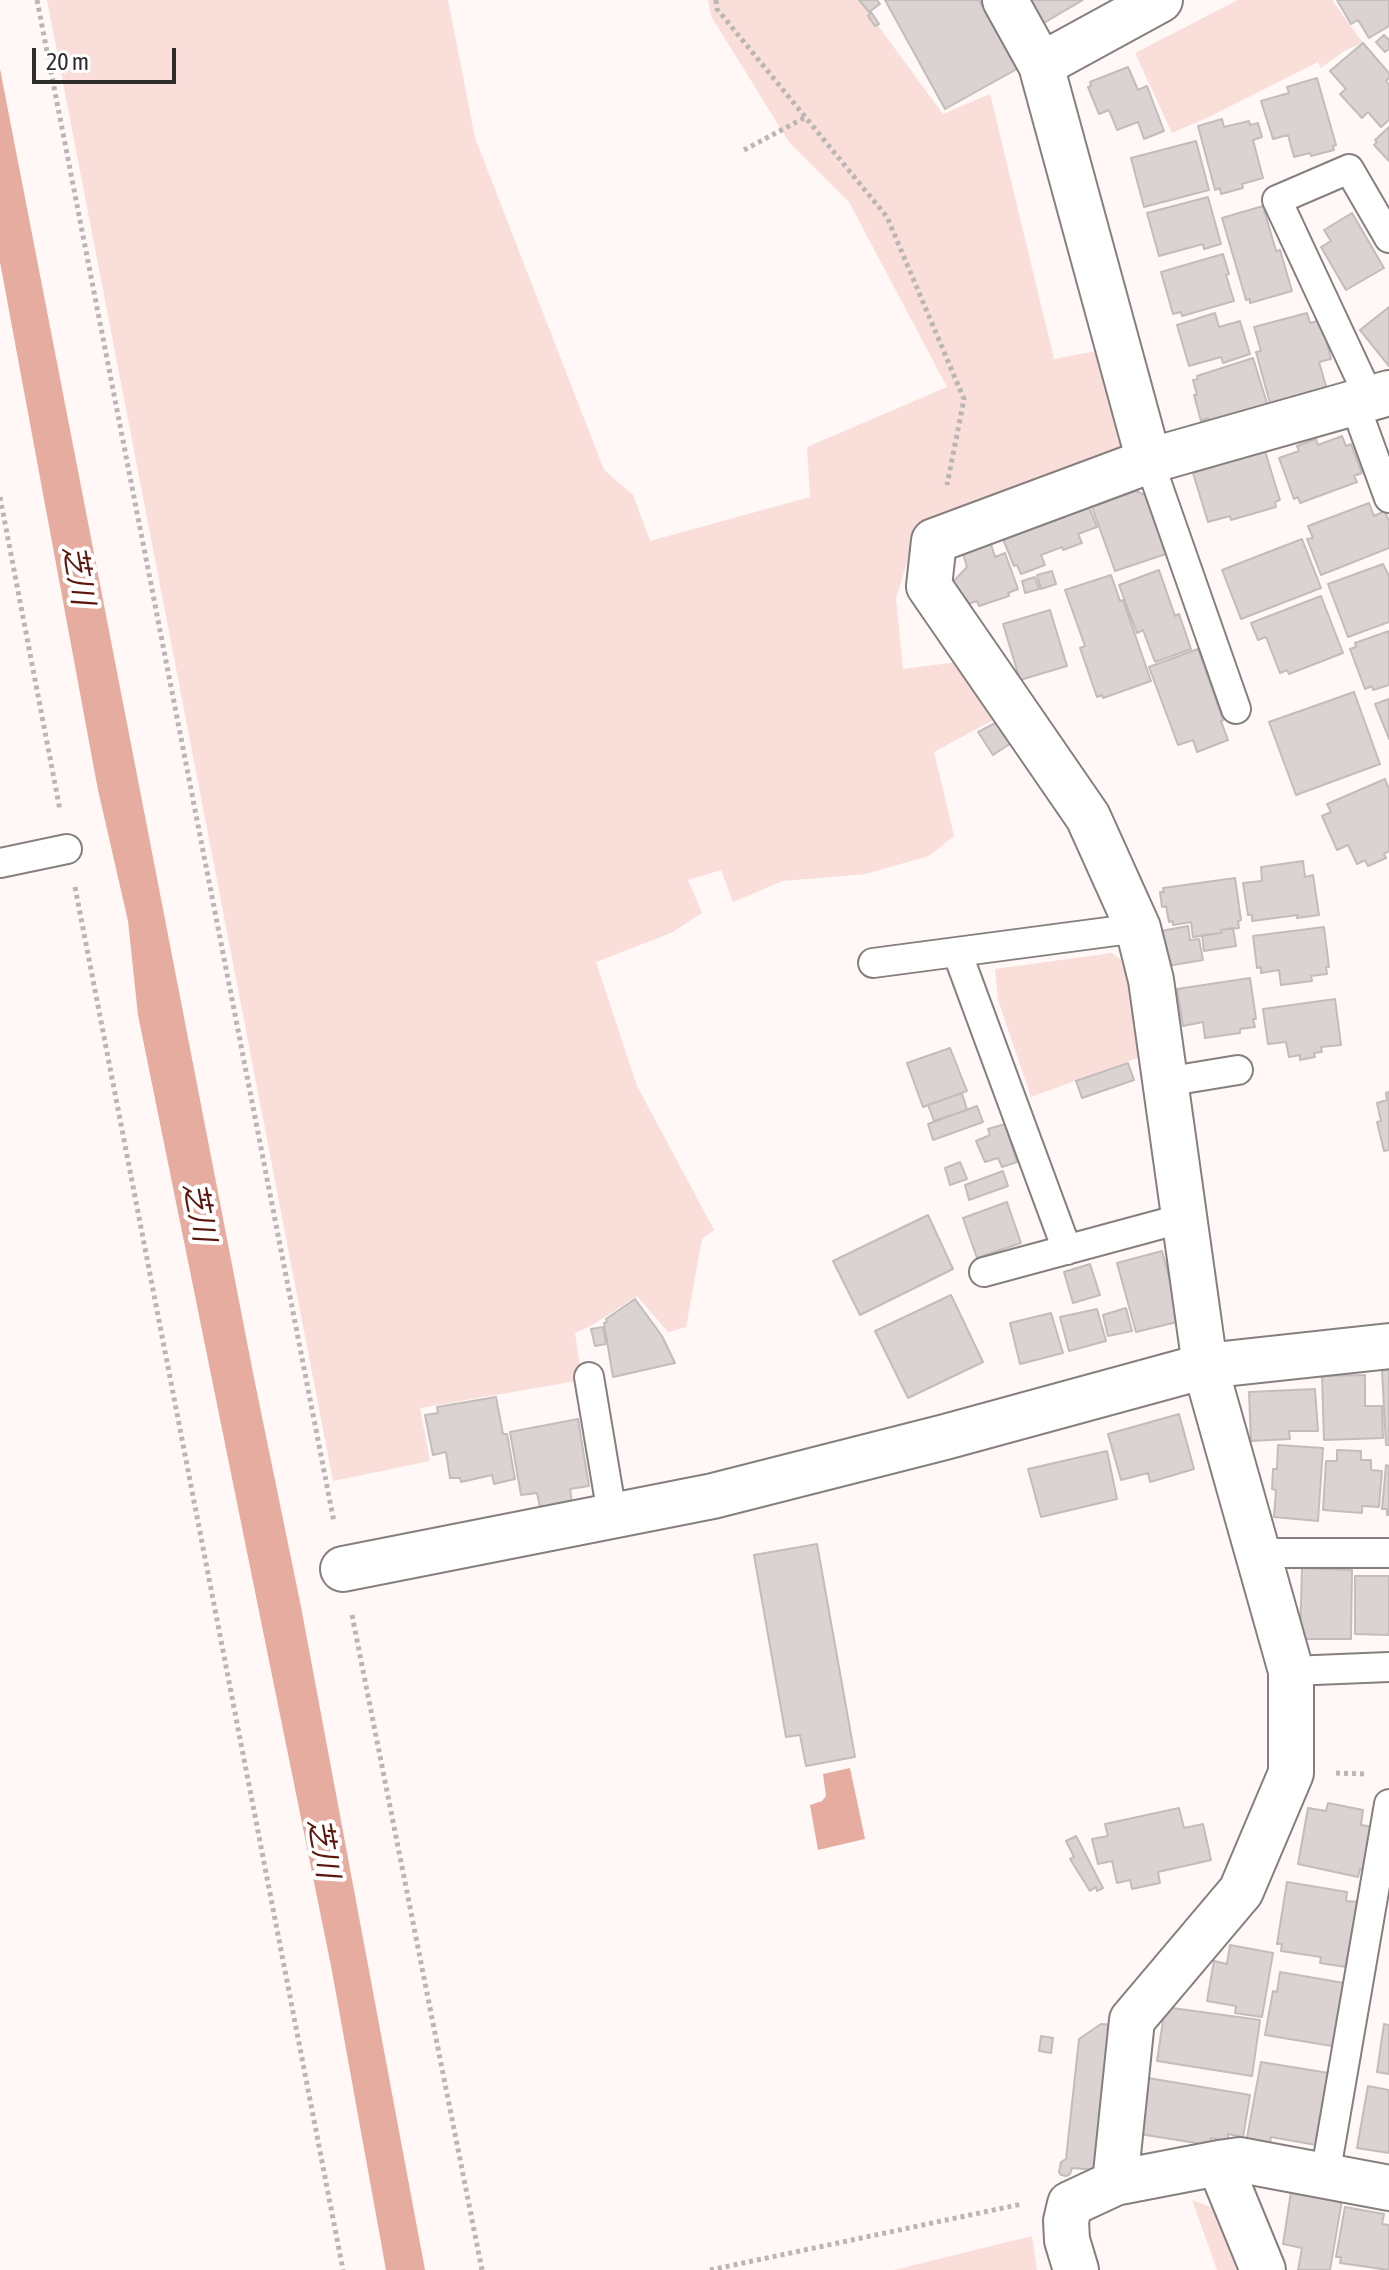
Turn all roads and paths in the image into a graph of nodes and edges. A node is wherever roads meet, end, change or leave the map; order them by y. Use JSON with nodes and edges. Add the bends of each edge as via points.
{"nodes":[{"id":1,"x":37,"y":0,"type":"edge"},
{"id":2,"x":716,"y":0,"type":"edge"},
{"id":3,"x":1005,"y":0,"type":"edge"},
{"id":4,"x":1160,"y":0,"type":"edge"},
{"id":5,"x":1041,"y":65,"type":"junction"},
{"id":6,"x":804,"y":118,"type":"junction"},
{"id":7,"x":744,"y":150,"type":"dead end"},
{"id":8,"x":1389,"y":238,"type":"edge"},
{"id":9,"x":1371,"y":399,"type":"edge"},
{"id":10,"x":1149,"y":461,"type":"junction"},
{"id":11,"x":947,"y":485,"type":"dead end"},
{"id":12,"x":0,"y":497,"type":"edge"},
{"id":13,"x":1389,"y":498,"type":"edge"},
{"id":14,"x":1236,"y":709,"type":"dead end"},
{"id":15,"x":67,"y":849,"type":"junction"},
{"id":16,"x":0,"y":863,"type":"edge"},
{"id":17,"x":1138,"y":928,"type":"junction"},
{"id":18,"x":957,"y":952,"type":"junction"},
{"id":19,"x":873,"y":963,"type":"dead end"},
{"id":20,"x":1238,"y":1070,"type":"dead end"},
{"id":21,"x":1165,"y":1082,"type":"junction"},
{"id":22,"x":1184,"y":1218,"type":"junction"},
{"id":23,"x":1067,"y":1250,"type":"junction"},
{"id":24,"x":984,"y":1272,"type":"dead end"},
{"id":25,"x":1389,"y":1346,"type":"edge"},
{"id":26,"x":1205,"y":1366,"type":"junction"},
{"id":27,"x":589,"y":1377,"type":"dead end"},
{"id":28,"x":612,"y":1514,"type":"junction"},
{"id":29,"x":1257,"y":1553,"type":"junction"},
{"id":30,"x":1389,"y":1553,"type":"edge"},
{"id":31,"x":343,"y":1569,"type":"junction"},
{"id":32,"x":1389,"y":1667,"type":"edge"},
{"id":33,"x":1291,"y":1671,"type":"junction"},
{"id":34,"x":1389,"y":1804,"type":"edge"},
{"id":35,"x":1219,"y":2163,"type":"junction"},
{"id":36,"x":1325,"y":2176,"type":"junction"},
{"id":37,"x":1115,"y":2183,"type":"junction"},
{"id":38,"x":1389,"y":2188,"type":"edge"},
{"id":39,"x":1070,"y":2204,"type":"junction"},
{"id":40,"x":343,"y":2270,"type":"edge"},
{"id":41,"x":482,"y":2270,"type":"edge"},
{"id":42,"x":710,"y":2270,"type":"edge"},
{"id":43,"x":1076,"y":2270,"type":"edge"},
{"id":44,"x":1263,"y":2270,"type":"edge"}],
"edges":[{"from":1,"to":31,"type":"path"},
{"from":2,"to":6,"type":"path","via":[[717,9]]},
{"from":3,"to":5,"type":"street"},
{"from":4,"to":5,"type":"street"},
{"from":5,"to":10,"type":"street"},
{"from":6,"to":7,"type":"path"},
{"from":6,"to":11,"type":"path","via":[[887,217],[964,399]]},
{"from":8,"to":9,"type":"lane","via":[[1349,169],[1277,200]]},
{"from":9,"to":10,"type":"street"},
{"from":9,"to":13,"type":"lane"},
{"from":10,"to":14,"type":"lane"},
{"from":10,"to":17,"type":"street","via":[[934,541],[929,586],[1088,817]]},
{"from":12,"to":15,"type":"path"},
{"from":15,"to":16,"type":"lane"},
{"from":15,"to":40,"type":"path"},
{"from":17,"to":18,"type":"lane"},
{"from":17,"to":21,"type":"street"},
{"from":18,"to":19,"type":"lane"},
{"from":18,"to":23,"type":"lane"},
{"from":20,"to":21,"type":"lane"},
{"from":21,"to":22,"type":"street"},
{"from":22,"to":23,"type":"lane"},
{"from":22,"to":26,"type":"street"},
{"from":23,"to":24,"type":"lane"},
{"from":25,"to":26,"type":"street"},
{"from":26,"to":28,"type":"street","via":[[713,1496]]},
{"from":26,"to":29,"type":"street"},
{"from":27,"to":28,"type":"lane"},
{"from":28,"to":31,"type":"street"},
{"from":29,"to":30,"type":"lane"},
{"from":29,"to":33,"type":"street"},
{"from":31,"to":41,"type":"path"},
{"from":32,"to":33,"type":"lane"},
{"from":33,"to":37,"type":"street","via":[[1291,1773],[1241,1891],[1132,2020]]},
{"from":34,"to":36,"type":"lane"},
{"from":35,"to":36,"type":"street","via":[[1240,2160]]},
{"from":35,"to":37,"type":"street"},
{"from":35,"to":44,"type":"street"},
{"from":36,"to":38,"type":"street"},
{"from":37,"to":39,"type":"street"},
{"from":39,"to":42,"type":"path","via":[[1041,2200],[1007,2206]]},
{"from":39,"to":43,"type":"street","via":[[1067,2240]]}]}
